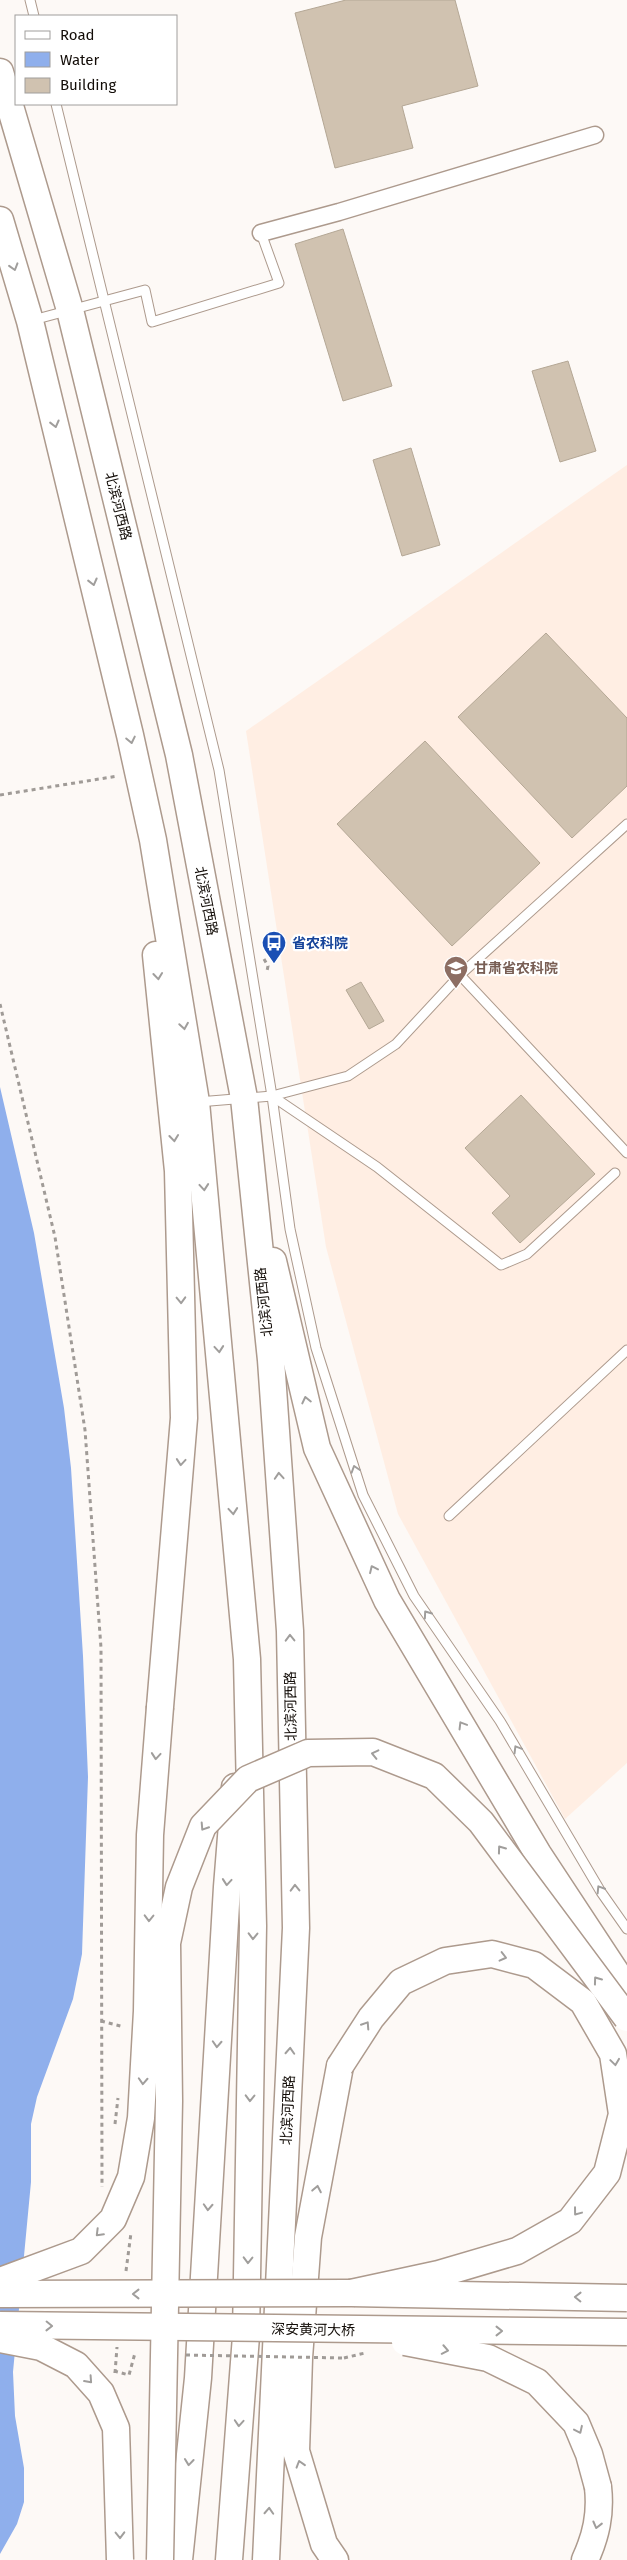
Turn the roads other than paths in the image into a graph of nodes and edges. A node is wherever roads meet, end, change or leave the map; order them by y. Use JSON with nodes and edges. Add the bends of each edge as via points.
{"nodes":[{"id":1,"x":30,"y":0,"type":"edge"},
{"id":2,"x":34,"y":15,"type":"edge"},
{"id":3,"x":0,"y":72,"type":"edge"},
{"id":4,"x":56,"y":105,"type":"edge"},
{"id":5,"x":595,"y":134,"type":"dead end"},
{"id":6,"x":0,"y":220,"type":"edge"},
{"id":7,"x":261,"y":232,"type":"joint"},
{"id":8,"x":104,"y":301,"type":"junction"},
{"id":9,"x":70,"y":310,"type":"junction"},
{"id":10,"x":30,"y":321,"type":"junction"},
{"id":11,"x":627,"y":824,"type":"edge"},
{"id":12,"x":153,"y":840,"type":"junction"},
{"id":13,"x":460,"y":975,"type":"junction"},
{"id":14,"x":272,"y":1096,"type":"junction"},
{"id":15,"x":244,"y":1098,"type":"junction"},
{"id":16,"x":196,"y":1102,"type":"junction"},
{"id":17,"x":627,"y":1152,"type":"edge"},
{"id":18,"x":250,"y":1163,"type":"junction"},
{"id":19,"x":615,"y":1173,"type":"dead end"},
{"id":20,"x":627,"y":1350,"type":"edge"},
{"id":21,"x":450,"y":1516,"type":"dead end"},
{"id":22,"x":247,"y":1659,"type":"junction"},
{"id":23,"x":627,"y":1929,"type":"edge"},
{"id":24,"x":627,"y":1989,"type":"edge"},
{"id":25,"x":627,"y":2018,"type":"edge"},
{"id":26,"x":286,"y":2152,"type":"junction"},
{"id":27,"x":308,"y":2237,"type":"junction"},
{"id":28,"x":0,"y":2281,"type":"edge"},
{"id":29,"x":351,"y":2293,"type":"junction"},
{"id":30,"x":0,"y":2294,"type":"edge"},
{"id":31,"x":627,"y":2298,"type":"edge"},
{"id":32,"x":0,"y":2325,"type":"edge"},
{"id":33,"x":346,"y":2330,"type":"junction"},
{"id":34,"x":627,"y":2332,"type":"edge"},
{"id":35,"x":0,"y":2340,"type":"edge"},
{"id":36,"x":299,"y":2358,"type":"junction"},
{"id":37,"x":272,"y":2433,"type":"junction"},
{"id":38,"x":330,"y":2552,"type":"edge"},
{"id":39,"x":120,"y":2560,"type":"edge"},
{"id":40,"x":160,"y":2560,"type":"edge"},
{"id":41,"x":179,"y":2560,"type":"edge"},
{"id":42,"x":229,"y":2560,"type":"edge"},
{"id":43,"x":266,"y":2560,"type":"edge"},
{"id":44,"x":585,"y":2560,"type":"edge"}],
"edges":[{"from":1,"to":2,"type":"lane"},
{"from":3,"to":9,"type":"main road","name":"北滨河西路"},
{"from":4,"to":8,"type":"lane"},
{"from":5,"to":7,"type":"street","via":[[339,212]]},
{"from":6,"to":10,"type":"main road","one_way":true},
{"from":7,"to":8,"type":"lane","via":[[279,283],[152,322],[145,290]]},
{"from":8,"to":9,"type":"lane"},
{"from":8,"to":14,"type":"lane","via":[[219,770]]},
{"from":9,"to":10,"type":"lane"},
{"from":9,"to":15,"type":"main road","name":"北滨河西路","via":[[179,755]]},
{"from":10,"to":12,"type":"main road","one_way":true},
{"from":11,"to":13,"type":"lane"},
{"from":12,"to":16,"type":"main road","one_way":true},
{"from":12,"to":28,"type":"main road","one_way":true,"bridge":true,"via":[[153,929],[178,1171],[184,1418],[150,1835],[142,2108],[131,2177],[113,2219],[81,2251]]},
{"from":13,"to":14,"type":"lane","via":[[396,1044],[348,1076]]},
{"from":13,"to":17,"type":"lane"},
{"from":14,"to":15,"type":"lane"},
{"from":14,"to":19,"type":"lane","via":[[377,1166],[501,1265],[527,1254]]},
{"from":23,"to":14,"type":"lane","one_way":true,"via":[[601,1892],[500,1721],[414,1596],[363,1495],[316,1348],[290,1230]]},
{"from":15,"to":16,"type":"lane"},
{"from":15,"to":18,"type":"main road","name":"北滨河西路"},
{"from":16,"to":22,"type":"main road","one_way":true},
{"from":24,"to":18,"type":"main road","one_way":true,"via":[[538,1854],[388,1600],[317,1448]]},
{"from":26,"to":18,"type":"main road","name":"北滨河西路","one_way":true,"via":[[296,1928],[290,1631],[271,1360]]},
{"from":20,"to":21,"type":"lane"},
{"from":22,"to":41,"type":"main road","one_way":true,"via":[[227,1887],[198,2378]]},
{"from":22,"to":42,"type":"main road","one_way":true,"via":[[253,1926],[244,2356]]},
{"from":25,"to":40,"type":"main road","one_way":true,"bridge":true,"via":[[481,1822],[434,1776],[373,1752],[308,1753],[248,1779],[202,1826],[179,1887],[167,1943],[170,2100]]},
{"from":26,"to":27,"type":"main road"},
{"from":26,"to":37,"type":"main road","name":"北滨河西路"},
{"from":27,"to":29,"type":"main road","one_way":true,"bridge":true,"via":[[340,2066],[370,2018],[400,1982],[445,1961],[492,1954],[534,1965],[583,2002],[614,2054],[622,2114],[607,2173],[570,2221],[517,2251],[439,2274]]},
{"from":27,"to":36,"type":"main road"},
{"from":29,"to":30,"type":"main road","one_way":true,"bridge":true},
{"from":31,"to":29,"type":"main road","one_way":true,"bridge":true},
{"from":32,"to":33,"type":"main road","name":"深安黄河大桥","one_way":true,"bridge":true},
{"from":33,"to":34,"type":"main road","name":"深安黄河大桥","one_way":true,"bridge":true},
{"from":33,"to":44,"type":"main road","one_way":true,"bridge":true,"via":[[488,2358],[536,2382],[576,2423],[589,2454],[601,2509]]},
{"from":35,"to":39,"type":"main road","one_way":true,"bridge":true,"via":[[41,2346],[76,2365],[102,2393],[116,2428]]},
{"from":36,"to":37,"type":"main road"},
{"from":38,"to":36,"type":"main road","one_way":true,"via":[[296,2451]]},
{"from":43,"to":37,"type":"main road","name":"北滨河西路","one_way":true}]}
